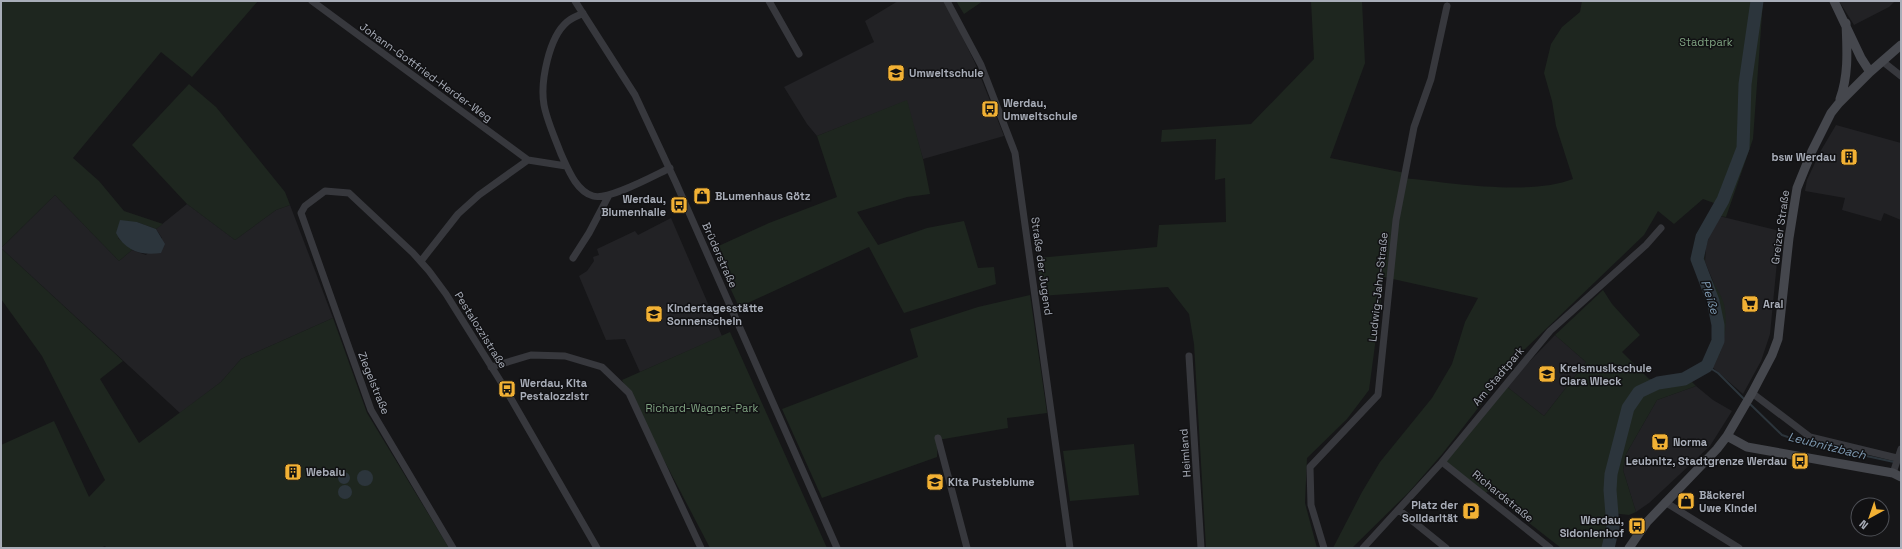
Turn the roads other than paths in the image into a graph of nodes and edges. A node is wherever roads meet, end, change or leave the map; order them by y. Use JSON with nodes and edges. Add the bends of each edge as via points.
{"nodes":[{"id":1,"x":312,"y":1,"type":"edge"},
{"id":2,"x":575,"y":1,"type":"edge"},
{"id":3,"x":769,"y":1,"type":"edge"},
{"id":4,"x":947,"y":1,"type":"edge"},
{"id":5,"x":1834,"y":1,"type":"edge"},
{"id":6,"x":1447,"y":6,"type":"dead end"},
{"id":7,"x":583,"y":13,"type":"junction"},
{"id":8,"x":1846,"y":23,"type":"junction"},
{"id":9,"x":1901,"y":45,"type":"edge"},
{"id":10,"x":799,"y":54,"type":"dead end"},
{"id":11,"x":1882,"y":61,"type":"junction"},
{"id":12,"x":1870,"y":72,"type":"junction"},
{"id":13,"x":1901,"y":76,"type":"edge"},
{"id":14,"x":1839,"y":103,"type":"junction"},
{"id":15,"x":528,"y":160,"type":"junction"},
{"id":16,"x":566,"y":166,"type":"junction"},
{"id":17,"x":670,"y":168,"type":"junction"},
{"id":18,"x":609,"y":195,"type":"junction"},
{"id":19,"x":301,"y":213,"type":"joint"},
{"id":20,"x":1661,"y":228,"type":"dead end"},
{"id":21,"x":573,"y":258,"type":"dead end"},
{"id":22,"x":420,"y":261,"type":"junction"},
{"id":23,"x":1189,"y":356,"type":"dead end"},
{"id":24,"x":491,"y":367,"type":"junction"},
{"id":25,"x":1751,"y":395,"type":"junction"},
{"id":26,"x":1727,"y":436,"type":"junction"},
{"id":27,"x":938,"y":438,"type":"dead end"},
{"id":28,"x":1901,"y":449,"type":"edge"},
{"id":29,"x":1442,"y":462,"type":"junction"},
{"id":30,"x":1898,"y":466,"type":"edge"},
{"id":31,"x":1665,"y":502,"type":"junction"},
{"id":32,"x":1399,"y":510,"type":"junction"},
{"id":33,"x":453,"y":548,"type":"edge"},
{"id":34,"x":597,"y":548,"type":"edge"},
{"id":35,"x":701,"y":548,"type":"edge"},
{"id":36,"x":837,"y":548,"type":"edge"},
{"id":37,"x":967,"y":548,"type":"edge"},
{"id":38,"x":1070,"y":548,"type":"edge"},
{"id":39,"x":1202,"y":548,"type":"edge"},
{"id":40,"x":1324,"y":548,"type":"edge"},
{"id":41,"x":1362,"y":548,"type":"edge"},
{"id":42,"x":1446,"y":548,"type":"edge"},
{"id":43,"x":1550,"y":548,"type":"edge"},
{"id":44,"x":1629,"y":548,"type":"edge"},
{"id":45,"x":1739,"y":548,"type":"edge"}],
"edges":[{"from":1,"to":15,"type":"street","name":"Johann-Gottfried-Herder-Weg"},
{"from":2,"to":7,"type":"street","name":"Brüderstraße"},
{"from":3,"to":10,"type":"street"},
{"from":4,"to":38,"type":"street","name":"Straße der Jugend","via":[[981,65],[1015,153]]},
{"from":5,"to":8,"type":"street"},
{"from":6,"to":40,"type":"street","name":"Ludwig-Jahn-Straße","via":[[1431,79],[1414,126],[1396,220],[1378,395],[1310,467],[1311,505]]},
{"from":7,"to":16,"type":"street","via":[[566,22],[552,44],[544,76],[544,104]]},
{"from":7,"to":17,"type":"street","name":"Brüderstraße","via":[[635,95]]},
{"from":8,"to":12,"type":"street"},
{"from":8,"to":14,"type":"street","via":[[1848,58]]},
{"from":9,"to":11,"type":"street","name":"Greizer Straße"},
{"from":11,"to":12,"type":"street","name":"Greizer Straße"},
{"from":11,"to":13,"type":"street"},
{"from":12,"to":14,"type":"street","name":"Greizer Straße"},
{"from":14,"to":25,"type":"street","name":"Greizer Straße","via":[[1831,113],[1800,178],[1791,221],[1778,339]]},
{"from":15,"to":16,"type":"street"},
{"from":15,"to":22,"type":"street","via":[[479,195],[458,214]]},
{"from":16,"to":18,"type":"street","via":[[578,186],[587,193],[594,197]]},
{"from":17,"to":18,"type":"street"},
{"from":17,"to":36,"type":"street","name":"Brüderstraße"},
{"from":18,"to":21,"type":"street"},
{"from":19,"to":22,"type":"street","name":"Pestalozzistraße","via":[[325,191],[349,193]]},
{"from":19,"to":33,"type":"street","name":"Ziegelstraße","via":[[371,410]]},
{"from":20,"to":29,"type":"street","name":"Am Stadtpark","via":[[1646,245],[1550,331]]},
{"from":22,"to":24,"type":"street","name":"Pestalozzistraße","via":[[446,294]]},
{"from":23,"to":39,"type":"street","name":"Heimland"},
{"from":24,"to":34,"type":"street","name":"Pestalozzistraße"},
{"from":24,"to":35,"type":"street","via":[[531,355],[565,356],[602,368],[629,393]]},
{"from":25,"to":26,"type":"street","name":"Greizer Straße"},
{"from":25,"to":30,"type":"street","via":[[1810,437]]},
{"from":26,"to":30,"type":"street","via":[[1747,447],[1800,458]]},
{"from":26,"to":31,"type":"street","name":"Greizer Straße"},
{"from":27,"to":37,"type":"street"},
{"from":28,"to":30,"type":"street"},
{"from":29,"to":32,"type":"street","name":"Am Stadtpark"},
{"from":29,"to":43,"type":"street","name":"Richardstraße"},
{"from":31,"to":44,"type":"street","name":"Greizer Straße"},
{"from":31,"to":45,"type":"street"},
{"from":32,"to":41,"type":"street","name":"Am Stadtpark"},
{"from":32,"to":42,"type":"street"}]}
